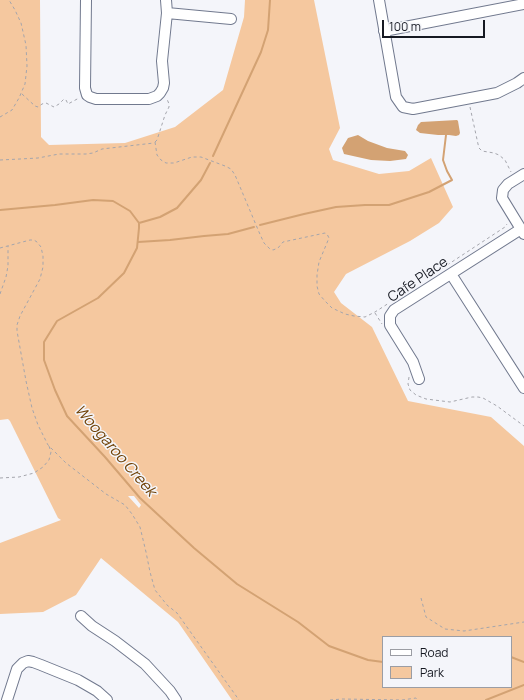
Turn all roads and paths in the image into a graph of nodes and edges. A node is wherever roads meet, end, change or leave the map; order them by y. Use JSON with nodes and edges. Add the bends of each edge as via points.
{"nodes":[{"id":1,"x":9,"y":0,"type":"edge"},
{"id":2,"x":86,"y":0,"type":"edge"},
{"id":3,"x":166,"y":0,"type":"edge"},
{"id":4,"x":379,"y":0,"type":"edge"},
{"id":5,"x":524,"y":4,"type":"edge"},
{"id":6,"x":167,"y":13,"type":"junction"},
{"id":7,"x":231,"y":19,"type":"dead end"},
{"id":8,"x":384,"y":30,"type":"junction"},
{"id":9,"x":524,"y":78,"type":"edge"},
{"id":10,"x":21,"y":93,"type":"junction"},
{"id":11,"x":160,"y":93,"type":"junction"},
{"id":12,"x":87,"y":94,"type":"junction"},
{"id":13,"x":469,"y":98,"type":"junction"},
{"id":14,"x":0,"y":117,"type":"edge"},
{"id":15,"x":155,"y":142,"type":"junction"},
{"id":16,"x":0,"y":160,"type":"edge"},
{"id":17,"x":520,"y":177,"type":"edge"},
{"id":18,"x":508,"y":222,"type":"dead end"},
{"id":19,"x":522,"y":231,"type":"edge"},
{"id":20,"x":8,"y":246,"type":"junction"},
{"id":21,"x":0,"y":248,"type":"edge"},
{"id":22,"x":433,"y":274,"type":"dead end"},
{"id":23,"x":451,"y":274,"type":"junction"},
{"id":24,"x":0,"y":294,"type":"edge"},
{"id":25,"x":383,"y":325,"type":"dead end"},
{"id":26,"x":409,"y":375,"type":"dead end"},
{"id":27,"x":419,"y":379,"type":"dead end"},
{"id":28,"x":524,"y":388,"type":"edge"},
{"id":29,"x":524,"y":426,"type":"edge"},
{"id":30,"x":48,"y":445,"type":"junction"},
{"id":31,"x":0,"y":478,"type":"edge"},
{"id":32,"x":421,"y":598,"type":"dead end"},
{"id":33,"x":82,"y":616,"type":"dead end"},
{"id":34,"x":524,"y":622,"type":"edge"},
{"id":35,"x":6,"y":700,"type":"edge"},
{"id":36,"x":107,"y":700,"type":"edge"},
{"id":37,"x":176,"y":700,"type":"edge"},
{"id":38,"x":239,"y":700,"type":"edge"},
{"id":39,"x":330,"y":700,"type":"edge"},
{"id":40,"x":418,"y":700,"type":"edge"}],
"edges":[{"from":1,"to":10,"type":"path","via":[[21,23],[26,45],[28,66],[26,84]]},
{"from":2,"to":12,"type":"street","via":[[84,84]]},
{"from":3,"to":6,"type":"street"},
{"from":4,"to":8,"type":"street"},
{"from":5,"to":8,"type":"street"},
{"from":6,"to":7,"type":"street"},
{"from":6,"to":11,"type":"street","via":[[162,61],[164,83]]},
{"from":8,"to":13,"type":"street","via":[[396,97],[403,107],[413,109]]},
{"from":9,"to":13,"type":"street","via":[[497,93]]},
{"from":10,"to":12,"type":"path","via":[[38,107],[46,102],[54,107],[64,99],[68,104]]},
{"from":10,"to":14,"type":"path","via":[[12,110]]},
{"from":11,"to":12,"type":"street","via":[[149,99],[96,99]]},
{"from":11,"to":15,"type":"path","via":[[167,100],[169,107]]},
{"from":13,"to":17,"type":"path","via":[[479,148],[505,160]]},
{"from":15,"to":16,"type":"path","via":[[102,149],[86,154]]},
{"from":15,"to":25,"type":"path","via":[[157,156],[166,163],[201,157],[231,170],[264,243],[270,249],[278,248],[283,242],[327,234],[329,238],[319,262],[317,275],[319,294],[332,308],[345,314],[365,317],[374,312]]},
{"from":17,"to":19,"type":"street","via":[[502,190],[502,198]]},
{"from":18,"to":22,"type":"path","via":[[505,227]]},
{"from":19,"to":23,"type":"street","name":"Cafe Place"},
{"from":20,"to":21,"type":"path"},
{"from":20,"to":24,"type":"path","via":[[6,277]]},
{"from":20,"to":30,"type":"path","via":[[34,240],[41,247],[43,256],[40,279],[20,316],[17,331],[32,408]]},
{"from":23,"to":27,"type":"street","name":"Cafe Place","via":[[394,310],[390,316],[390,325],[413,362]]},
{"from":23,"to":28,"type":"street"},
{"from":26,"to":29,"type":"path","via":[[410,390],[416,395],[450,402],[472,397],[483,398]]},
{"from":30,"to":31,"type":"path","via":[[51,452],[43,467],[34,473],[19,477]]},
{"from":30,"to":38,"type":"path","via":[[66,463],[106,494],[125,505],[132,514],[140,528],[155,590],[167,605],[177,612]]},
{"from":32,"to":34,"type":"path","via":[[426,617],[445,629],[464,631]]},
{"from":33,"to":37,"type":"street","via":[[145,664]]},
{"from":35,"to":36,"type":"street","via":[[17,669],[28,661],[78,680]]},
{"from":39,"to":40,"type":"path"}]}
